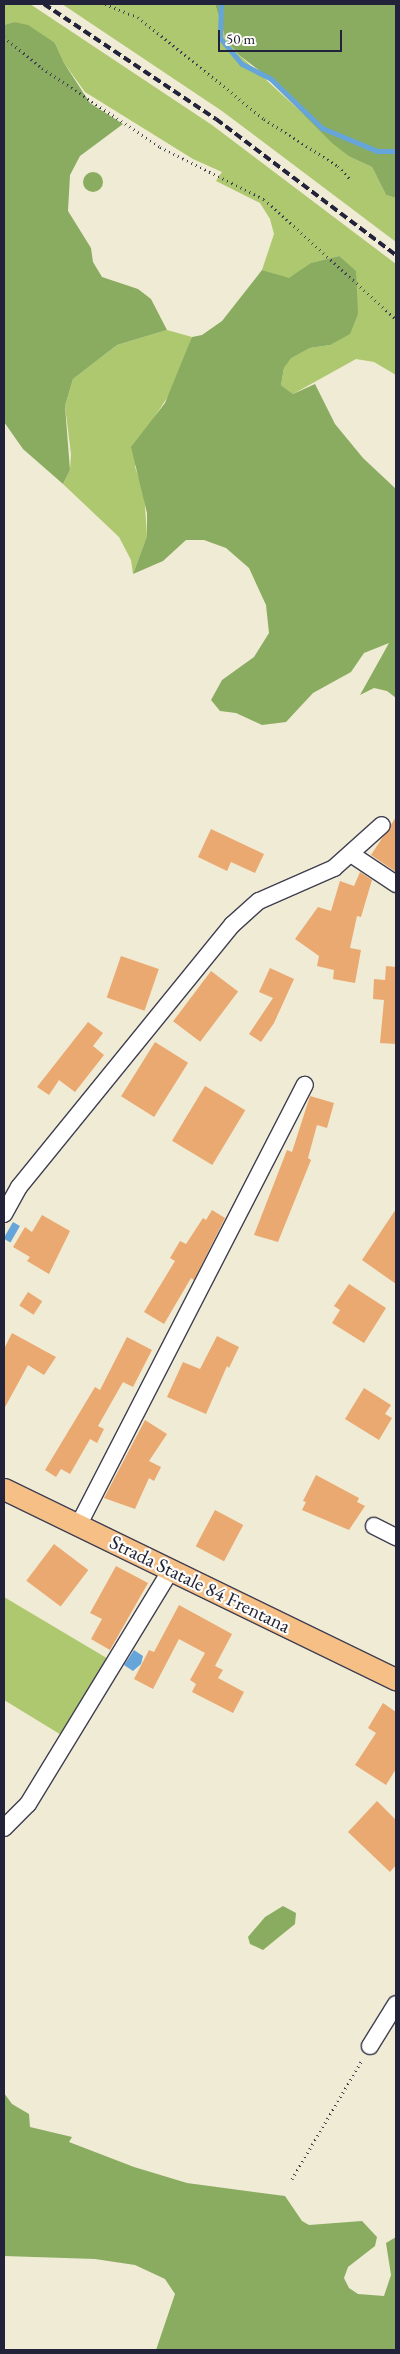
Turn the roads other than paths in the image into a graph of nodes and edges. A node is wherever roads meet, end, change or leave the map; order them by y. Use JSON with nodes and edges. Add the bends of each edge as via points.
{"nodes":[{"id":1,"x":382,"y":825,"type":"dead end"},
{"id":2,"x":351,"y":854,"type":"junction"},
{"id":3,"x":396,"y":884,"type":"edge"},
{"id":4,"x":305,"y":1085,"type":"dead end"},
{"id":5,"x":4,"y":1214,"type":"edge"},
{"id":6,"x":4,"y":1490,"type":"edge"},
{"id":7,"x":78,"y":1526,"type":"junction"},
{"id":8,"x":374,"y":1526,"type":"dead end"},
{"id":9,"x":396,"y":1537,"type":"edge"},
{"id":10,"x":170,"y":1571,"type":"junction"},
{"id":11,"x":396,"y":1679,"type":"edge"},
{"id":12,"x":4,"y":1828,"type":"edge"},
{"id":13,"x":396,"y":2004,"type":"edge"},
{"id":14,"x":370,"y":2046,"type":"road end"}],
"edges":[{"from":1,"to":2,"type":"street"},
{"from":2,"to":3,"type":"street"},
{"from":2,"to":5,"type":"street","via":[[331,869],[259,901],[232,925],[19,1187]]},
{"from":4,"to":7,"type":"street"},
{"from":6,"to":7,"type":"main road","name":"Strada Statale 84 Frentana"},
{"from":7,"to":10,"type":"main road","name":"Strada Statale 84 Frentana"},
{"from":8,"to":9,"type":"street"},
{"from":10,"to":11,"type":"main road","name":"Strada Statale 84 Frentana"},
{"from":10,"to":12,"type":"street","via":[[28,1804]]},
{"from":13,"to":14,"type":"street"}]}
